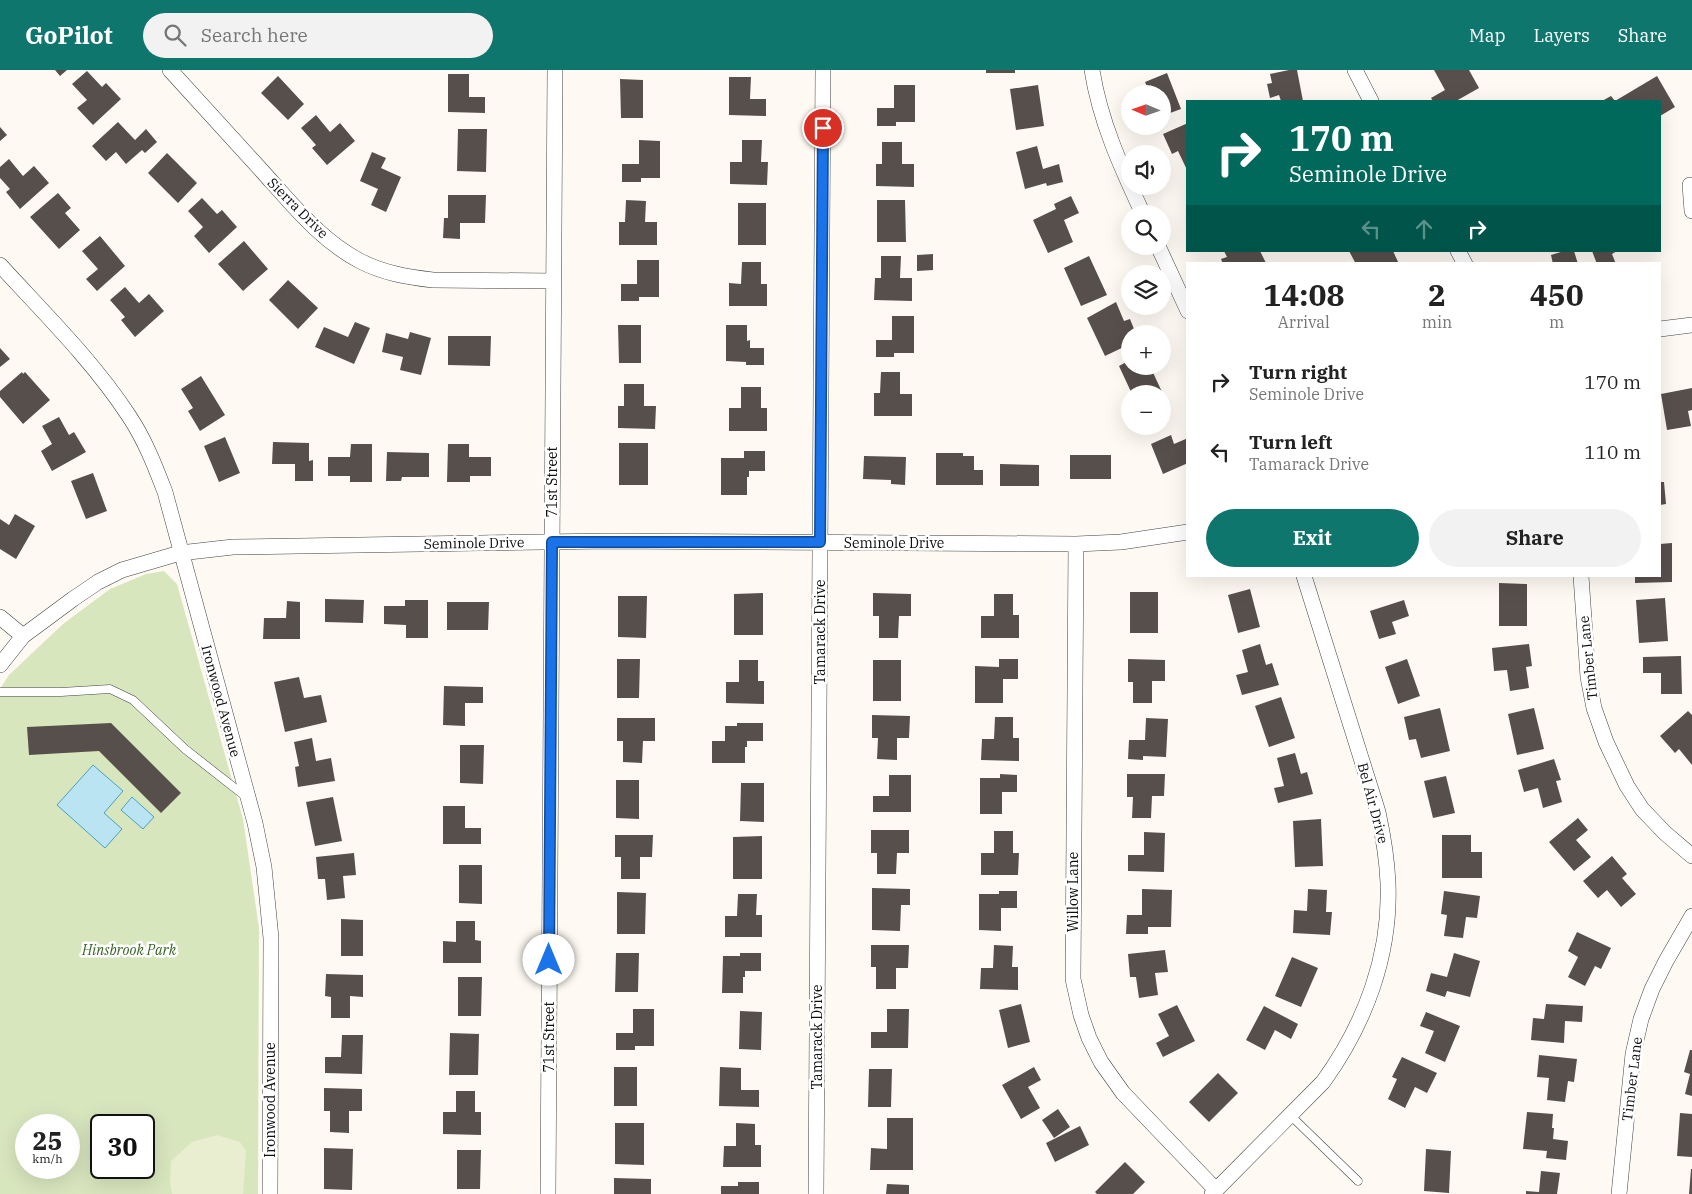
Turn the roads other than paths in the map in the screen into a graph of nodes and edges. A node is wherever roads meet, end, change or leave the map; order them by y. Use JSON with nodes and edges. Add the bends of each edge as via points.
{"nodes":[{"id":1,"x":170,"y":70,"type":"edge"},
{"id":2,"x":555,"y":70,"type":"edge"},
{"id":3,"x":823,"y":70,"type":"edge"},
{"id":4,"x":1092,"y":70,"type":"edge"},
{"id":5,"x":1355,"y":70,"type":"edge"},
{"id":6,"x":1370,"y":100,"type":"edge"},
{"id":7,"x":1690,"y":185,"type":"dead end"},
{"id":8,"x":1139,"y":205,"type":"edge"},
{"id":9,"x":1692,"y":210,"type":"edge"},
{"id":10,"x":1162,"y":255,"type":"edge"},
{"id":11,"x":0,"y":264,"type":"edge"},
{"id":12,"x":554,"y":281,"type":"junction"},
{"id":13,"x":1186,"y":307,"type":"edge"},
{"id":14,"x":1692,"y":325,"type":"edge"},
{"id":15,"x":1661,"y":329,"type":"edge"},
{"id":16,"x":1186,"y":532,"type":"edge"},
{"id":17,"x":552,"y":542,"type":"junction"},
{"id":18,"x":820,"y":542,"type":"junction"},
{"id":19,"x":1076,"y":544,"type":"junction"},
{"id":20,"x":180,"y":553,"type":"junction"},
{"id":21,"x":1304,"y":577,"type":"edge"},
{"id":22,"x":1581,"y":577,"type":"edge"},
{"id":23,"x":0,"y":617,"type":"edge"},
{"id":24,"x":23,"y":636,"type":"junction"},
{"id":25,"x":0,"y":665,"type":"edge"},
{"id":26,"x":0,"y":692,"type":"edge"},
{"id":27,"x":248,"y":798,"type":"junction"},
{"id":28,"x":1692,"y":856,"type":"edge"},
{"id":29,"x":1692,"y":916,"type":"edge"},
{"id":30,"x":1290,"y":1115,"type":"junction"},
{"id":31,"x":1358,"y":1181,"type":"dead end"},
{"id":32,"x":1214,"y":1192,"type":"edge"},
{"id":33,"x":270,"y":1194,"type":"edge"},
{"id":34,"x":548,"y":1194,"type":"edge"},
{"id":35,"x":816,"y":1194,"type":"edge"},
{"id":36,"x":1619,"y":1194,"type":"edge"}],
"edges":[{"from":1,"to":12,"type":"street","name":"Sierra Drive","via":[[313,227],[360,261],[400,276],[424,279]]},
{"from":2,"to":12,"type":"street","name":"71st Street"},
{"from":3,"to":18,"type":"street","name":"Tamarack Drive"},
{"from":4,"to":8,"type":"street","via":[[1105,126]]},
{"from":5,"to":6,"type":"street"},
{"from":7,"to":9,"type":"street"},
{"from":10,"to":13,"type":"street"},
{"from":11,"to":20,"type":"street","name":"Ironwood Avenue","via":[[78,350],[129,416],[154,462]]},
{"from":12,"to":17,"type":"street","name":"71st Street"},
{"from":14,"to":15,"type":"street"},
{"from":16,"to":19,"type":"street","name":"Seminole Drive","via":[[1121,542]]},
{"from":17,"to":18,"type":"street","name":"Seminole Drive"},
{"from":17,"to":20,"type":"street","name":"Seminole Drive","via":[[233,547]]},
{"from":17,"to":34,"type":"street","name":"71st Street"},
{"from":18,"to":19,"type":"street","name":"Seminole Drive"},
{"from":18,"to":35,"type":"street","name":"Tamarack Drive"},
{"from":19,"to":32,"type":"street","name":"Willow Lane","via":[[1073,979],[1089,1038],[1101,1062],[1122,1093]]},
{"from":20,"to":24,"type":"street","name":"Seminole Drive","via":[[122,570],[98,582]]},
{"from":20,"to":27,"type":"street","name":"Ironwood Avenue"},
{"from":21,"to":30,"type":"street","name":"Bel Air Drive","via":[[1378,812],[1385,847],[1388,906],[1380,964],[1361,1020],[1348,1046],[1323,1082]]},
{"from":22,"to":28,"type":"street","name":"Timber Lane","via":[[1588,677],[1606,742],[1642,809]]},
{"from":23,"to":24,"type":"street"},
{"from":24,"to":25,"type":"street","name":"Seminole Drive"},
{"from":26,"to":27,"type":"lane","via":[[110,689],[133,700],[185,749]]},
{"from":27,"to":33,"type":"street","name":"Ironwood Avenue","via":[[264,867],[271,938]]},
{"from":29,"to":36,"type":"street","name":"Timber Lane","via":[[1662,968],[1641,1019],[1633,1054]]},
{"from":30,"to":31,"type":"lane"},
{"from":30,"to":32,"type":"street","name":"Bel Air Drive"}]}
